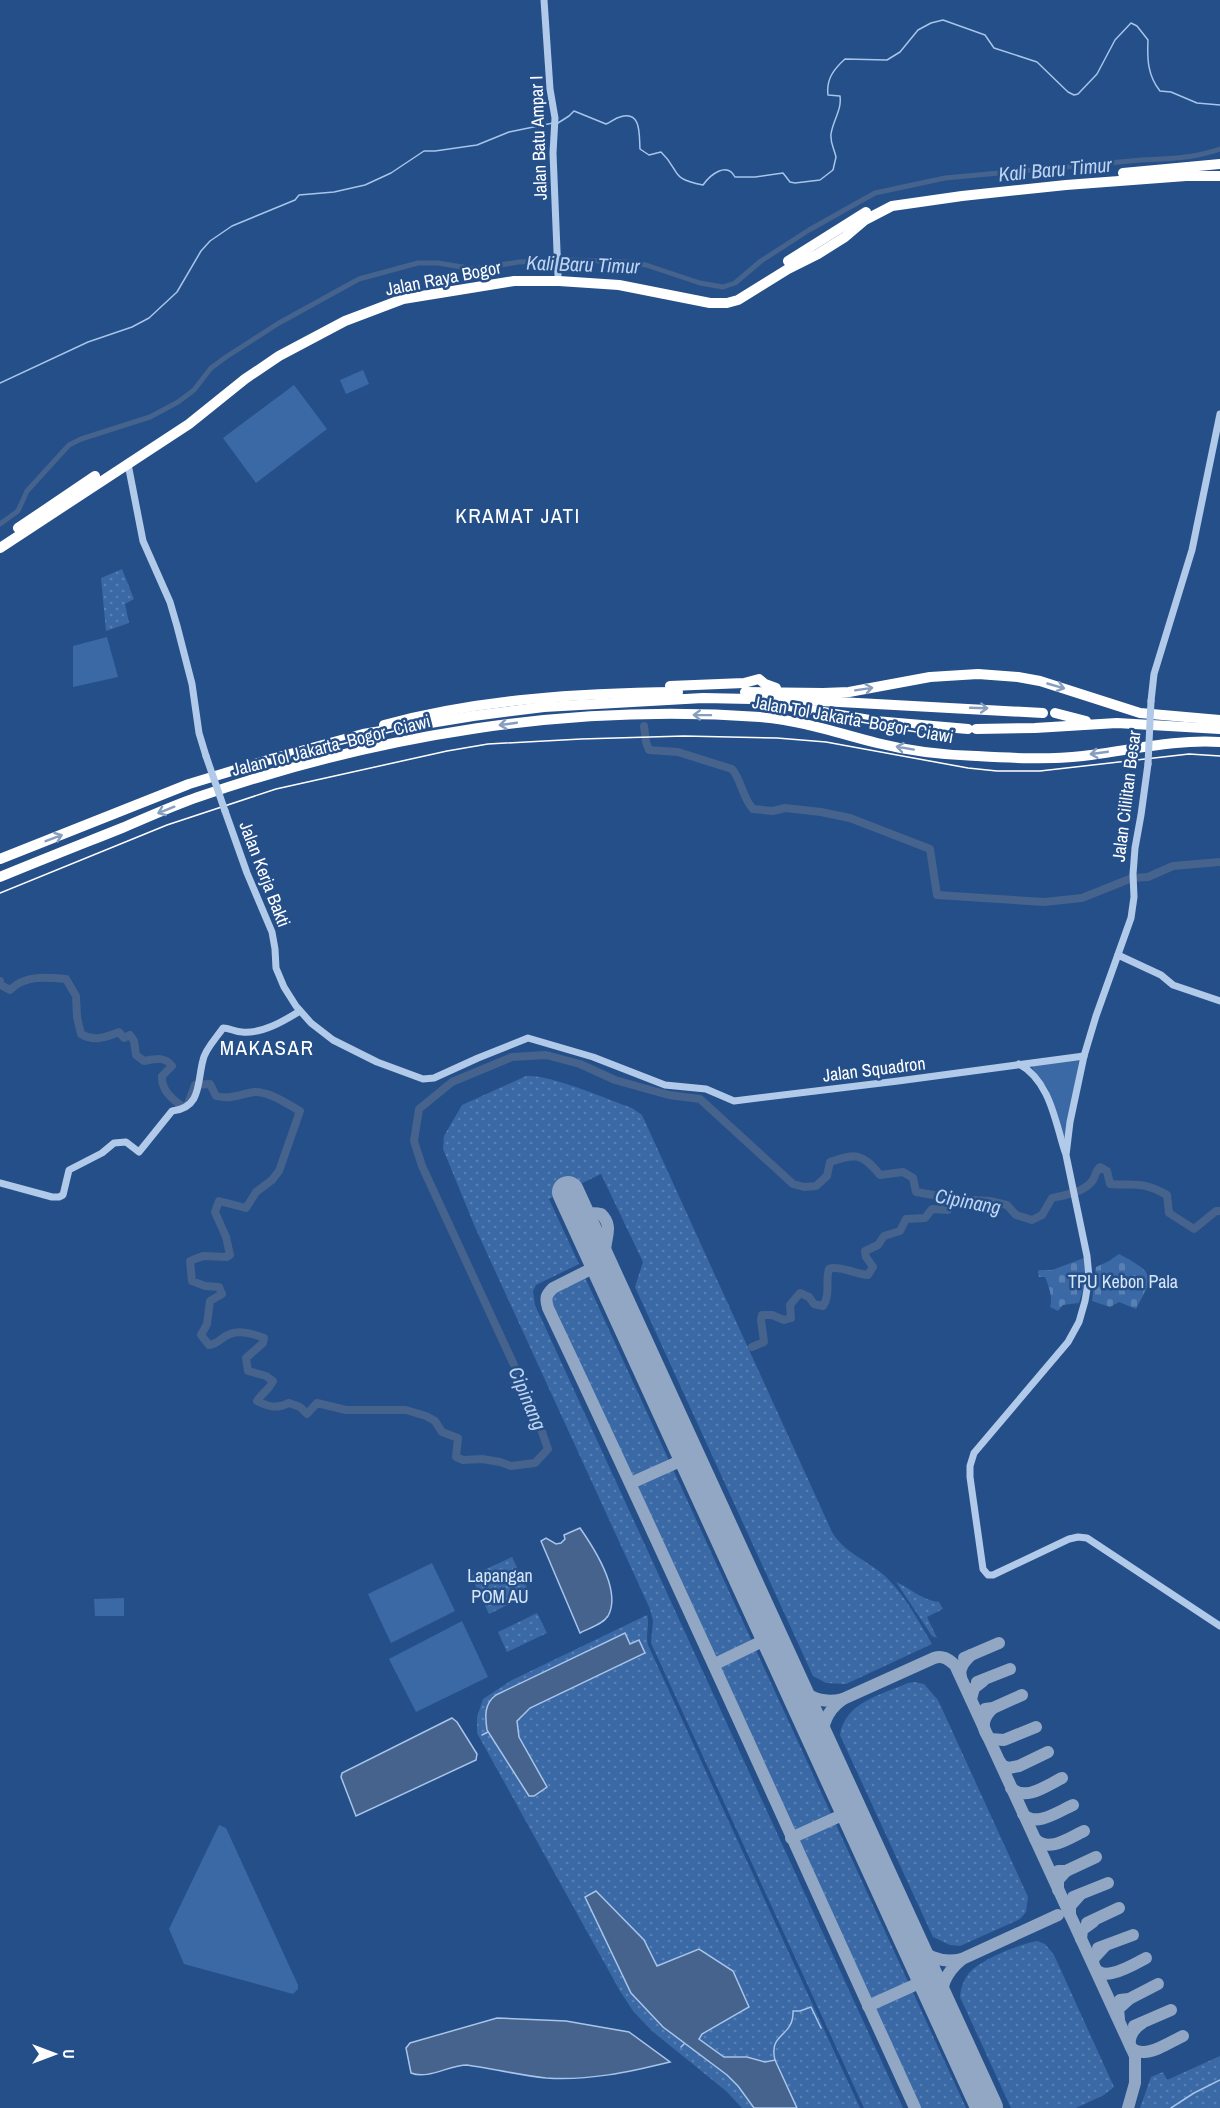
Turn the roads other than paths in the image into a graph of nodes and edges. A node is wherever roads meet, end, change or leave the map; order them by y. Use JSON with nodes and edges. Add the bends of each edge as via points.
{"nodes":[{"id":1,"x":544,"y":0,"type":"edge"},
{"id":2,"x":1220,"y":164,"type":"edge"},
{"id":3,"x":1220,"y":176,"type":"edge"},
{"id":4,"x":558,"y":274,"type":"junction"},
{"id":5,"x":237,"y":382,"type":"junction"},
{"id":6,"x":1220,"y":414,"type":"edge"},
{"id":7,"x":126,"y":461,"type":"junction"},
{"id":8,"x":0,"y":539,"type":"edge"},
{"id":9,"x":0,"y":548,"type":"edge"},
{"id":10,"x":647,"y":701,"type":"junction"},
{"id":11,"x":1043,"y":713,"type":"dead end"},
{"id":12,"x":1055,"y":713,"type":"dead end"},
{"id":13,"x":1220,"y":720,"type":"edge"},
{"id":14,"x":1098,"y":724,"type":"junction"},
{"id":15,"x":1220,"y":729,"type":"edge"},
{"id":16,"x":363,"y":734,"type":"junction"},
{"id":17,"x":1220,"y":742,"type":"edge"},
{"id":18,"x":0,"y":859,"type":"edge"},
{"id":19,"x":0,"y":877,"type":"edge"},
{"id":20,"x":1118,"y":955,"type":"junction"},
{"id":21,"x":1220,"y":1000,"type":"edge"},
{"id":22,"x":300,"y":1011,"type":"junction"},
{"id":23,"x":1084,"y":1056,"type":"junction"},
{"id":24,"x":1018,"y":1064,"type":"junction"},
{"id":25,"x":734,"y":1101,"type":"joint"},
{"id":26,"x":1066,"y":1155,"type":"junction"},
{"id":27,"x":0,"y":1183,"type":"edge"},
{"id":28,"x":1220,"y":1626,"type":"edge"}],
"edges":[{"from":1,"to":4,"type":"street","name":"Jalan Batu Ampar I","via":[[555,122]]},
{"from":2,"to":4,"type":"highway","name":"Jalan Raya Bogor","via":[[899,198],[861,215],[728,297],[620,279]]},
{"from":3,"to":5,"type":"highway","name":"Jalan Raya Bogor","via":[[1066,185],[892,206],[818,254],[727,303],[619,285],[559,281],[514,281],[403,299],[345,321]]},
{"from":4,"to":5,"type":"highway","name":"Jalan Raya Bogor","via":[[517,274],[384,297],[302,337]]},
{"from":5,"to":7,"type":"highway","name":"Jalan Raya Bogor","via":[[189,424]]},
{"from":6,"to":20,"type":"street","name":"Jalan Cililitan Besar","bridge":true,"via":[[1192,550],[1154,674],[1148,764],[1134,848],[1131,918]]},
{"from":7,"to":8,"type":"highway","name":"Jalan Raya Bogor","via":[[80,485]]},
{"from":7,"to":9,"type":"highway","name":"Jalan Raya Bogor"},
{"from":7,"to":22,"type":"street","name":"Jalan Kerja Bakti","bridge":true,"via":[[143,541],[172,608],[192,684],[199,734],[247,873],[272,932],[276,968]]},
{"from":10,"to":11,"type":"highway","name":"Jalan Tol Jakarta–Bogor–Ciawi","one_way":true,"via":[[769,699]]},
{"from":10,"to":14,"type":"highway","name":"Jalan Tol Jakarta–Bogor–Ciawi","via":[[785,706],[875,722],[972,729]]},
{"from":10,"to":16,"type":"highway","name":"Jalan Tol Jakarta–Bogor–Ciawi","via":[[500,712]]},
{"from":12,"to":14,"type":"highway","name":"Jalan Tol Jakarta–Bogor–Ciawi"},
{"from":16,"to":13,"type":"highway","one_way":true,"via":[[409,718],[508,701],[638,693],[849,692],[930,677],[978,674],[1040,681],[1140,712]]},
{"from":14,"to":15,"type":"highway","name":"Jalan Tol Jakarta–Bogor–Ciawi"},
{"from":18,"to":16,"type":"highway","name":"Jalan Tol Jakarta–Bogor–Ciawi","one_way":true,"via":[[189,784]]},
{"from":17,"to":19,"type":"highway","name":"Jalan Tol Jakarta–Bogor–Ciawi","one_way":true,"via":[[1029,758],[914,749],[761,717],[632,714],[515,723],[391,744],[270,774],[194,798]]},
{"from":20,"to":21,"type":"street","via":[[1177,987]]},
{"from":20,"to":23,"type":"street","name":"Jalan Cililitan Besar"},
{"from":22,"to":25,"type":"street","name":"Jalan Kerja Bakti","via":[[333,1040],[423,1079],[434,1078],[528,1038],[593,1057],[665,1085],[706,1089]]},
{"from":22,"to":27,"type":"street","via":[[278,1024],[252,1032],[223,1028],[203,1057],[200,1085],[188,1106],[172,1111],[139,1152],[118,1141],[69,1170],[63,1195],[59,1197]]},
{"from":23,"to":24,"type":"street","name":"Jalan Squadron"},
{"from":23,"to":26,"type":"street","name":"Jalan Cililitan Besar"},
{"from":24,"to":25,"type":"street","name":"Jalan Squadron"},
{"from":24,"to":26,"type":"street","via":[[1042,1086]]},
{"from":26,"to":28,"type":"street","name":"Jalan Cililitan Besar","via":[[1087,1256],[1088,1290],[1079,1322],[1060,1354],[972,1456],[970,1478],[983,1572],[993,1575],[1069,1539],[1087,1538]]}]}
